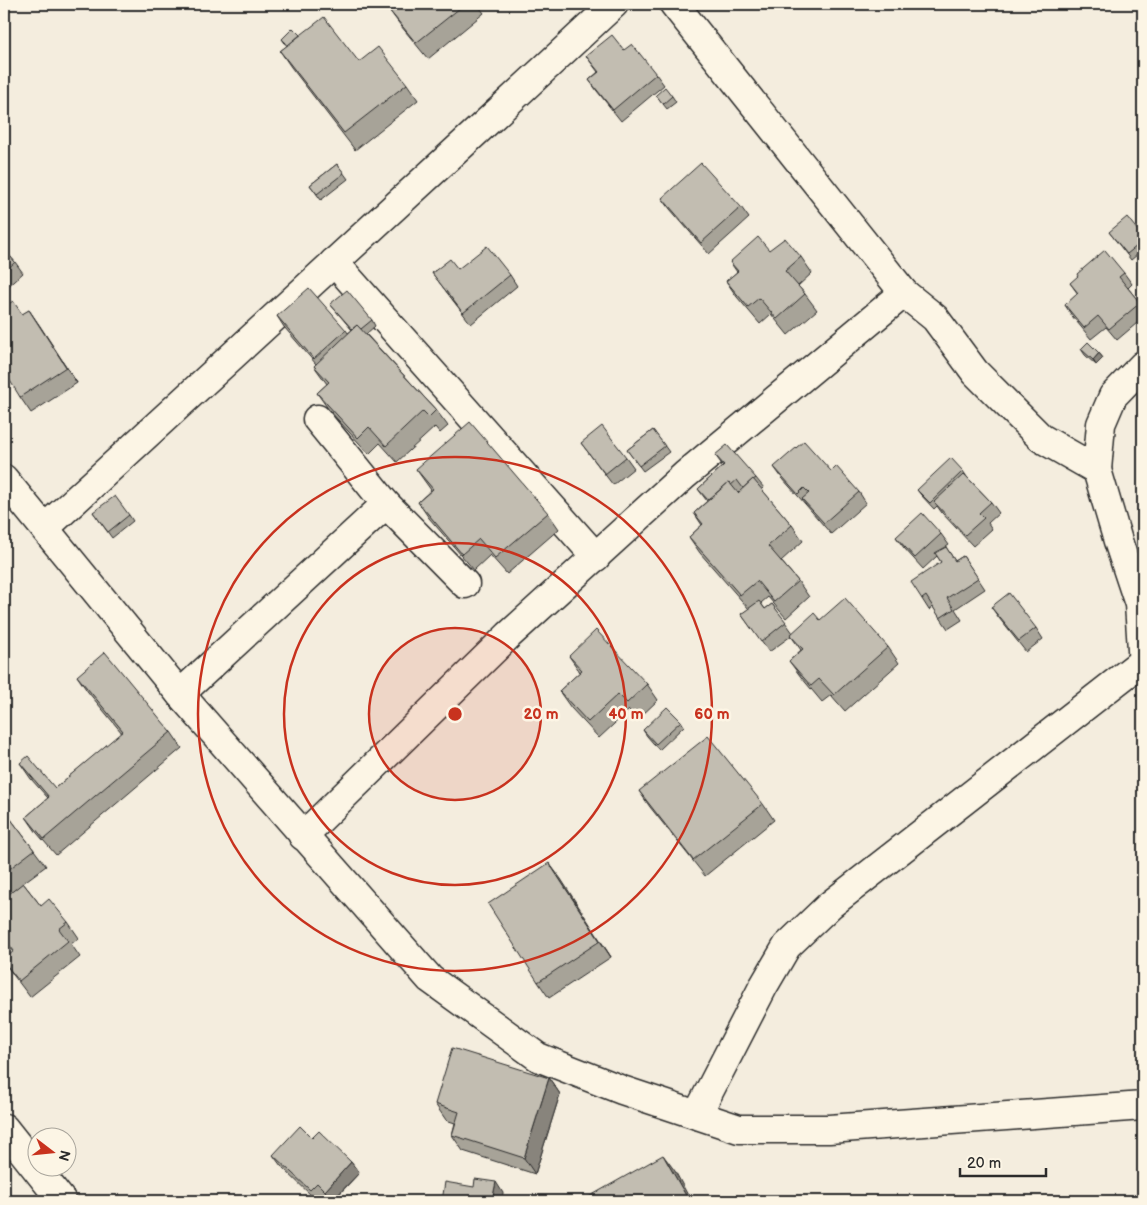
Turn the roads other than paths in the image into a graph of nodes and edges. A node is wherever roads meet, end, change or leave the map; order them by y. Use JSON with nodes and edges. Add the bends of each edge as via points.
{"nodes":[{"id":1,"x":614,"y":4,"type":"edge"},
{"id":2,"x":674,"y":4,"type":"edge"},
{"id":3,"x":334,"y":262,"type":"junction"},
{"id":4,"x":904,"y":293,"type":"junction"},
{"id":5,"x":1143,"y":365,"type":"edge"},
{"id":6,"x":317,"y":419,"type":"dead end"},
{"id":7,"x":1097,"y":470,"type":"junction"},
{"id":8,"x":4,"y":479,"type":"edge"},
{"id":9,"x":386,"y":504,"type":"junction"},
{"id":10,"x":45,"y":528,"type":"junction"},
{"id":11,"x":596,"y":556,"type":"junction"},
{"id":12,"x":465,"y":584,"type":"dead end"},
{"id":13,"x":1143,"y":661,"type":"edge"},
{"id":14,"x":1143,"y":664,"type":"edge"},
{"id":15,"x":180,"y":694,"type":"junction"},
{"id":16,"x":303,"y":836,"type":"junction"},
{"id":17,"x":1143,"y":1106,"type":"edge"},
{"id":18,"x":697,"y":1115,"type":"junction"},
{"id":19,"x":4,"y":1128,"type":"edge"},
{"id":20,"x":62,"y":1201,"type":"edge"}],
"edges":[{"from":1,"to":3,"type":"street"},
{"from":2,"to":4,"type":"street"},
{"from":3,"to":10,"type":"street"},
{"from":3,"to":11,"type":"street"},
{"from":4,"to":7,"type":"street","via":[[935,318],[975,372],[1041,438]]},
{"from":4,"to":11,"type":"street","via":[[684,475]]},
{"from":5,"to":7,"type":"street","via":[[1113,396],[1101,424]]},
{"from":6,"to":9,"type":"street"},
{"from":7,"to":13,"type":"street","via":[[1139,604]]},
{"from":8,"to":10,"type":"street"},
{"from":9,"to":12,"type":"street"},
{"from":9,"to":15,"type":"street"},
{"from":10,"to":15,"type":"street"},
{"from":11,"to":16,"type":"street","via":[[509,635]]},
{"from":13,"to":14,"type":"street"},
{"from":13,"to":18,"type":"street","via":[[830,905],[787,946]]},
{"from":15,"to":16,"type":"street"},
{"from":16,"to":18,"type":"street","via":[[430,979],[538,1057]]},
{"from":17,"to":18,"type":"street","via":[[829,1129],[739,1129]]},
{"from":19,"to":20,"type":"street"}]}
